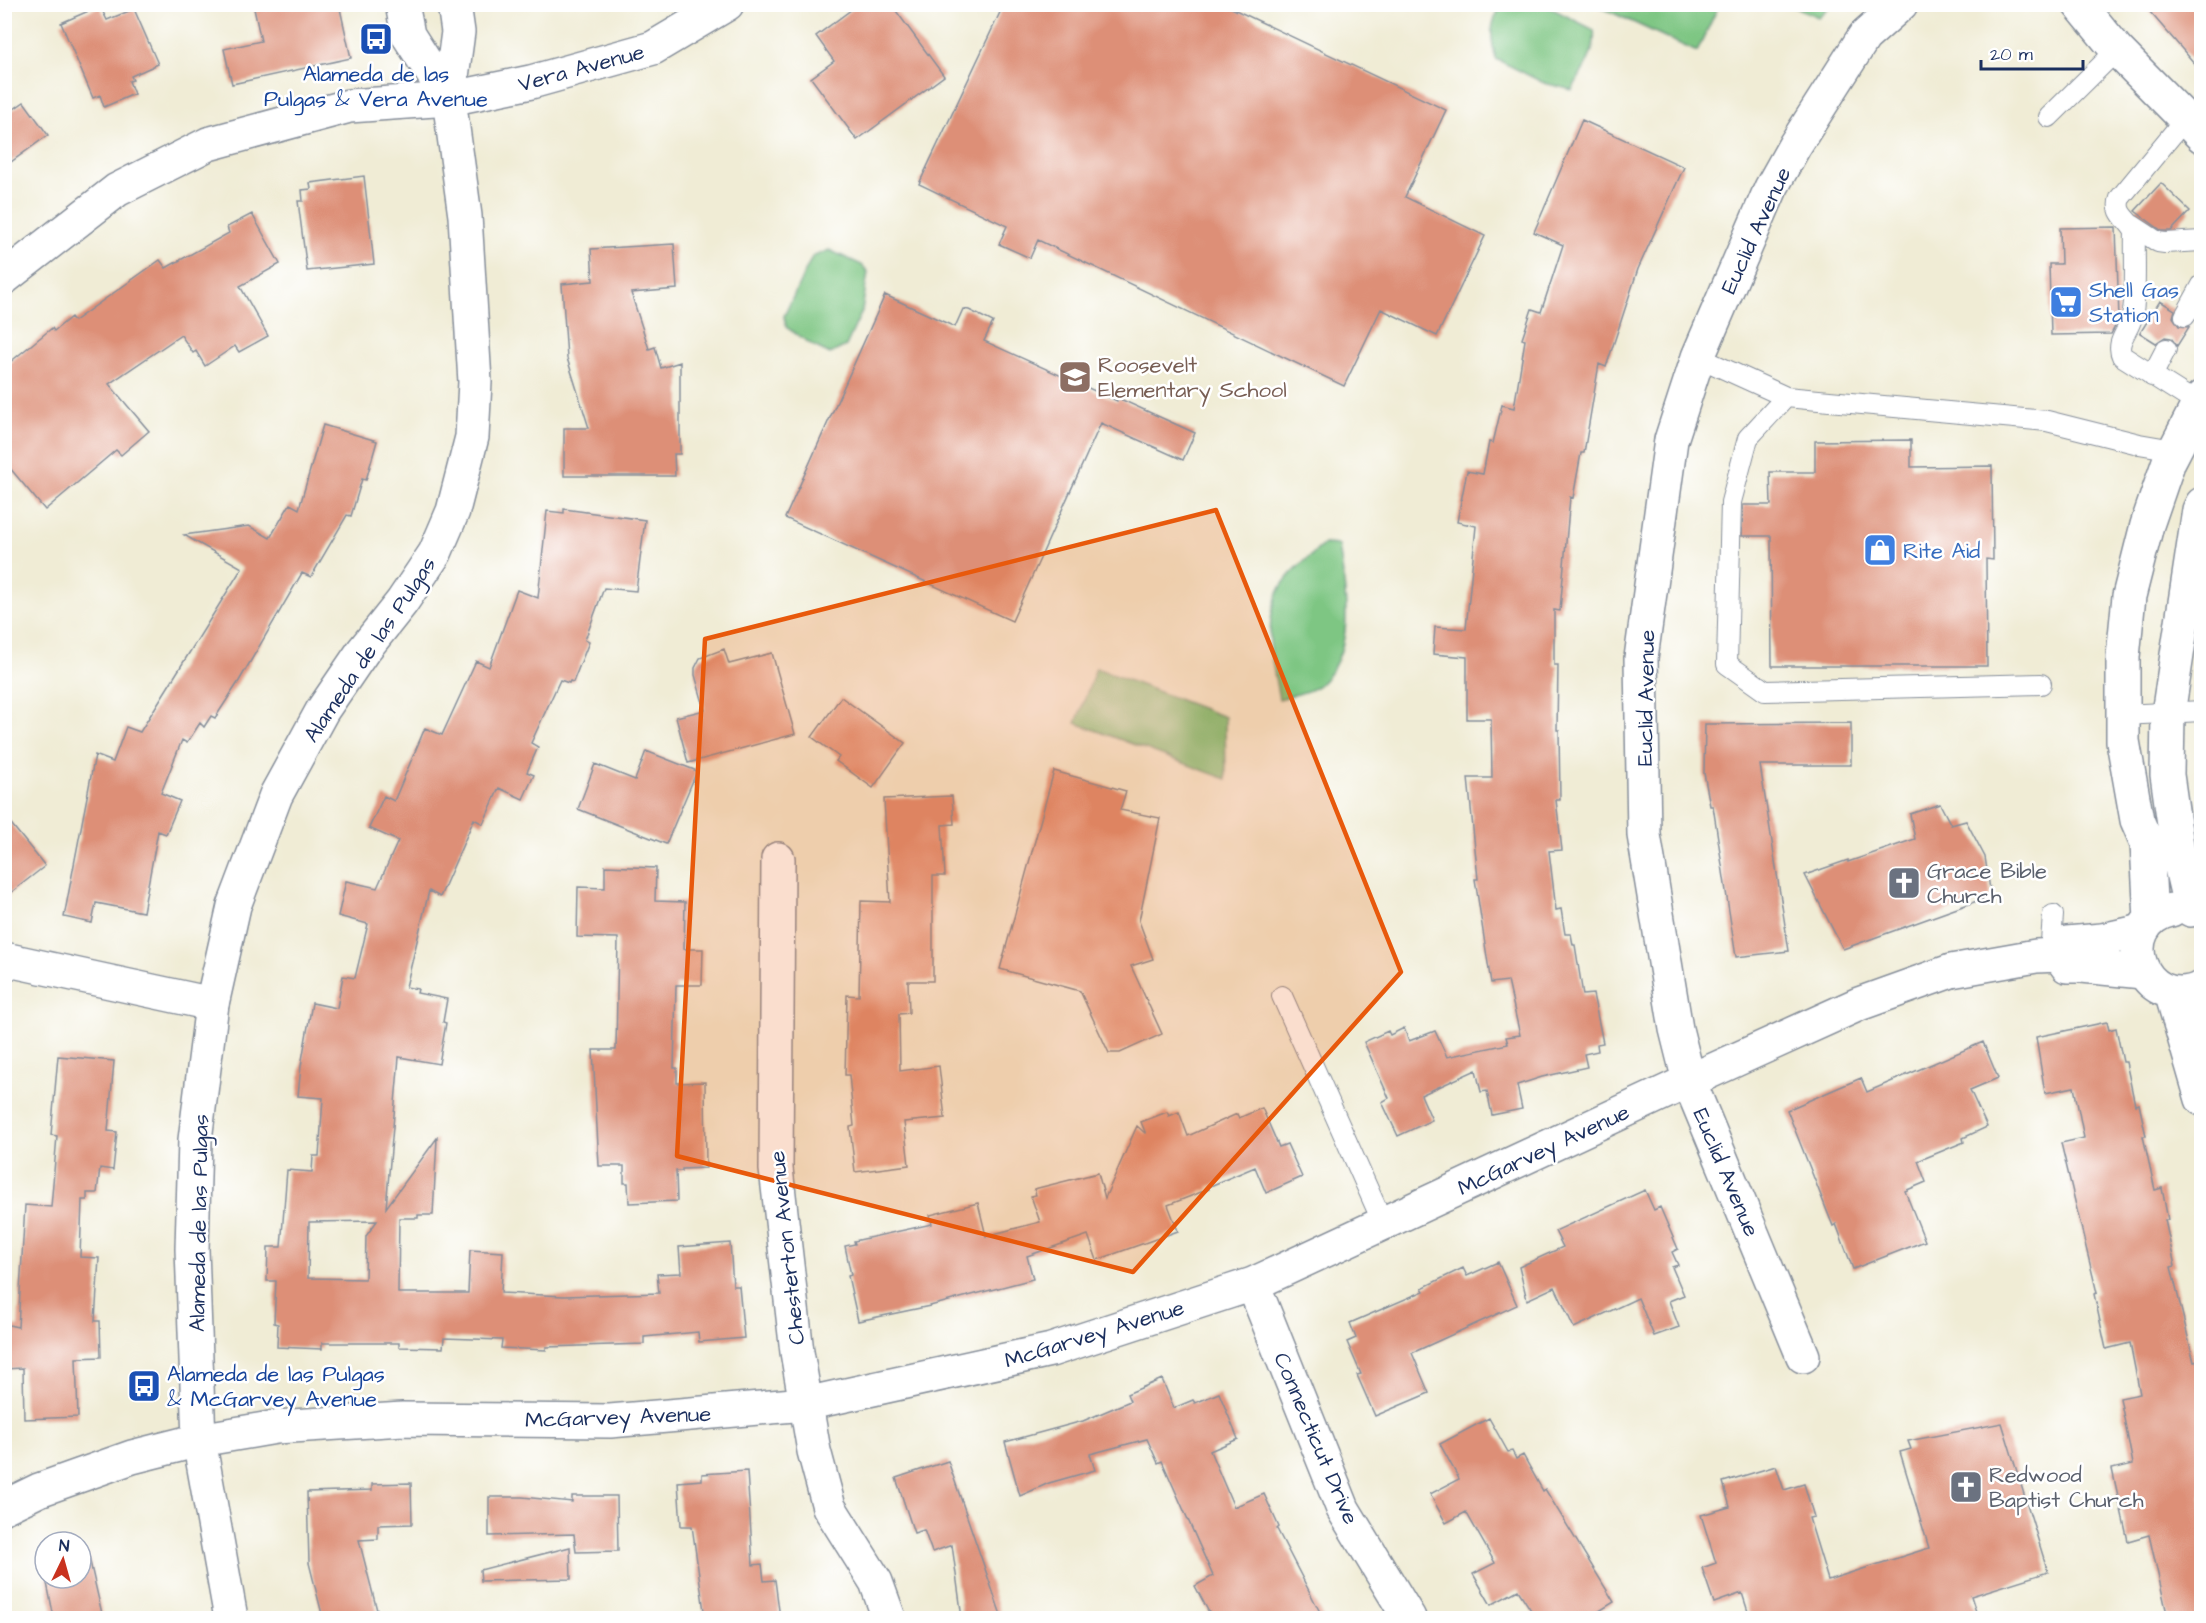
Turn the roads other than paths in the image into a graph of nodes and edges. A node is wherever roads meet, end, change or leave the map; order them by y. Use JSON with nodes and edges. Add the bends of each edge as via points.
{"nodes":[{"id":1,"x":402,"y":4,"type":"edge"},
{"id":2,"x":454,"y":4,"type":"edge"},
{"id":3,"x":727,"y":4,"type":"edge"},
{"id":4,"x":1901,"y":4,"type":"edge"},
{"id":5,"x":2079,"y":4,"type":"edge"},
{"id":6,"x":2118,"y":50,"type":"junction"},
{"id":7,"x":449,"y":99,"type":"junction"},
{"id":8,"x":2049,"y":117,"type":"dead end"},
{"id":9,"x":2193,"y":127,"type":"edge"},
{"id":10,"x":2132,"y":225,"type":"junction"},
{"id":11,"x":2202,"y":241,"type":"edge"},
{"id":12,"x":4,"y":278,"type":"edge"},
{"id":13,"x":2202,"y":285,"type":"edge"},
{"id":14,"x":2185,"y":316,"type":"dead end"},
{"id":15,"x":2166,"y":349,"type":"dead end"},
{"id":16,"x":1698,"y":357,"type":"junction"},
{"id":17,"x":2152,"y":376,"type":"junction"},
{"id":18,"x":1786,"y":398,"type":"junction"},
{"id":19,"x":2200,"y":401,"type":"edge"},
{"id":20,"x":2174,"y":450,"type":"junction"},
{"id":21,"x":2202,"y":504,"type":"edge"},
{"id":22,"x":2041,"y":684,"type":"dead end"},
{"id":23,"x":2202,"y":711,"type":"edge"},
{"id":24,"x":2168,"y":714,"type":"junction"},
{"id":25,"x":2123,"y":715,"type":"junction"},
{"id":26,"x":778,"y":859,"type":"dead end"},
{"id":27,"x":2196,"y":912,"type":"edge"},
{"id":28,"x":2053,"y":915,"type":"dead end"},
{"id":29,"x":2146,"y":925,"type":"junction"},
{"id":30,"x":2055,"y":955,"type":"junction"},
{"id":31,"x":4,"y":959,"type":"edge"},
{"id":32,"x":2143,"y":972,"type":"junction"},
{"id":33,"x":2186,"y":990,"type":"edge"},
{"id":34,"x":1282,"y":996,"type":"dead end"},
{"id":35,"x":212,"y":1004,"type":"junction"},
{"id":36,"x":1689,"y":1081,"type":"junction"},
{"id":37,"x":2202,"y":1099,"type":"edge"},
{"id":38,"x":1383,"y":1223,"type":"junction"},
{"id":39,"x":1253,"y":1284,"type":"junction"},
{"id":40,"x":1803,"y":1356,"type":"dead end"},
{"id":41,"x":805,"y":1404,"type":"junction"},
{"id":42,"x":200,"y":1440,"type":"junction"},
{"id":43,"x":4,"y":1506,"type":"edge"},
{"id":44,"x":231,"y":1618,"type":"edge"},
{"id":45,"x":889,"y":1618,"type":"edge"},
{"id":46,"x":1409,"y":1618,"type":"edge"}],
"edges":[{"from":1,"to":7,"type":"street","name":"Alameda de las Pulgas","via":[[408,35]]},
{"from":2,"to":7,"type":"street","name":"Alameda de las Pulgas","via":[[458,32]]},
{"from":3,"to":7,"type":"street","name":"Vera Avenue","via":[[653,48],[531,82]]},
{"from":4,"to":16,"type":"street","name":"Euclid Avenue","via":[[1864,38],[1790,154],[1771,188]]},
{"from":5,"to":6,"type":"street"},
{"from":6,"to":8,"type":"lane"},
{"from":6,"to":9,"type":"street"},
{"from":7,"to":12,"type":"street","name":"Vera Avenue","via":[[349,106],[208,144],[117,190]]},
{"from":7,"to":35,"type":"street","name":"Alameda de las Pulgas","via":[[466,226],[475,382],[472,437],[453,511],[435,553],[322,711],[276,795],[234,906]]},
{"from":9,"to":10,"type":"lane","via":[[2120,198],[2119,212]]},
{"from":10,"to":11,"type":"lane","via":[[2158,242]]},
{"from":10,"to":17,"type":"lane","via":[[2132,317],[2119,350]]},
{"from":13,"to":14,"type":"lane"},
{"from":15,"to":17,"type":"lane"},
{"from":16,"to":18,"type":"lane"},
{"from":16,"to":36,"type":"street","name":"Euclid Avenue","via":[[1671,440],[1641,658],[1644,836],[1676,1029]]},
{"from":17,"to":19,"type":"lane"},
{"from":18,"to":20,"type":"lane","via":[[2047,422]]},
{"from":18,"to":22,"type":"lane","via":[[1748,438],[1731,502],[1727,664],[1765,691]]},
{"from":19,"to":20,"type":"street"},
{"from":20,"to":25,"type":"street","via":[[2147,525],[2129,596]]},
{"from":21,"to":24,"type":"street"},
{"from":23,"to":24,"type":"lane"},
{"from":24,"to":25,"type":"lane"},
{"from":24,"to":27,"type":"street","via":[[2167,775],[2179,859]]},
{"from":25,"to":29,"type":"street","via":[[2119,768],[2147,843]]},
{"from":26,"to":41,"type":"street","name":"Chesterton Avenue","via":[[776,1169]]},
{"from":27,"to":29,"type":"street","name":"McGarvey Avenue","via":[[2177,908],[2163,912]]},
{"from":28,"to":30,"type":"lane"},
{"from":29,"to":30,"type":"street","name":"McGarvey Avenue","via":[[2102,940],[2067,944]]},
{"from":29,"to":32,"type":"street","via":[[2138,944]]},
{"from":30,"to":32,"type":"street","via":[[2067,966]]},
{"from":30,"to":36,"type":"street","name":"McGarvey Avenue","via":[[1951,971],[1859,1004]]},
{"from":31,"to":35,"type":"street"},
{"from":32,"to":33,"type":"street","via":[[2165,991]]},
{"from":33,"to":37,"type":"street"},
{"from":34,"to":38,"type":"lane"},
{"from":35,"to":42,"type":"street","name":"Alameda de las Pulgas","via":[[195,1140],[192,1249]]},
{"from":36,"to":38,"type":"street","name":"McGarvey Avenue"},
{"from":36,"to":40,"type":"street","name":"Euclid Avenue"},
{"from":38,"to":39,"type":"street","name":"McGarvey Avenue"},
{"from":39,"to":41,"type":"street","name":"McGarvey Avenue","via":[[1051,1350]]},
{"from":39,"to":46,"type":"street","name":"Connecticut Drive","via":[[1343,1509]]},
{"from":41,"to":42,"type":"street","name":"McGarvey Avenue","via":[[610,1421],[403,1419],[276,1426]]},
{"from":41,"to":45,"type":"street","name":"Chesterton Avenue","via":[[829,1507],[876,1582]]},
{"from":42,"to":43,"type":"street","name":"McGarvey Avenue","via":[[132,1457]]},
{"from":42,"to":44,"type":"street","name":"Alameda de las Pulgas"}]}
